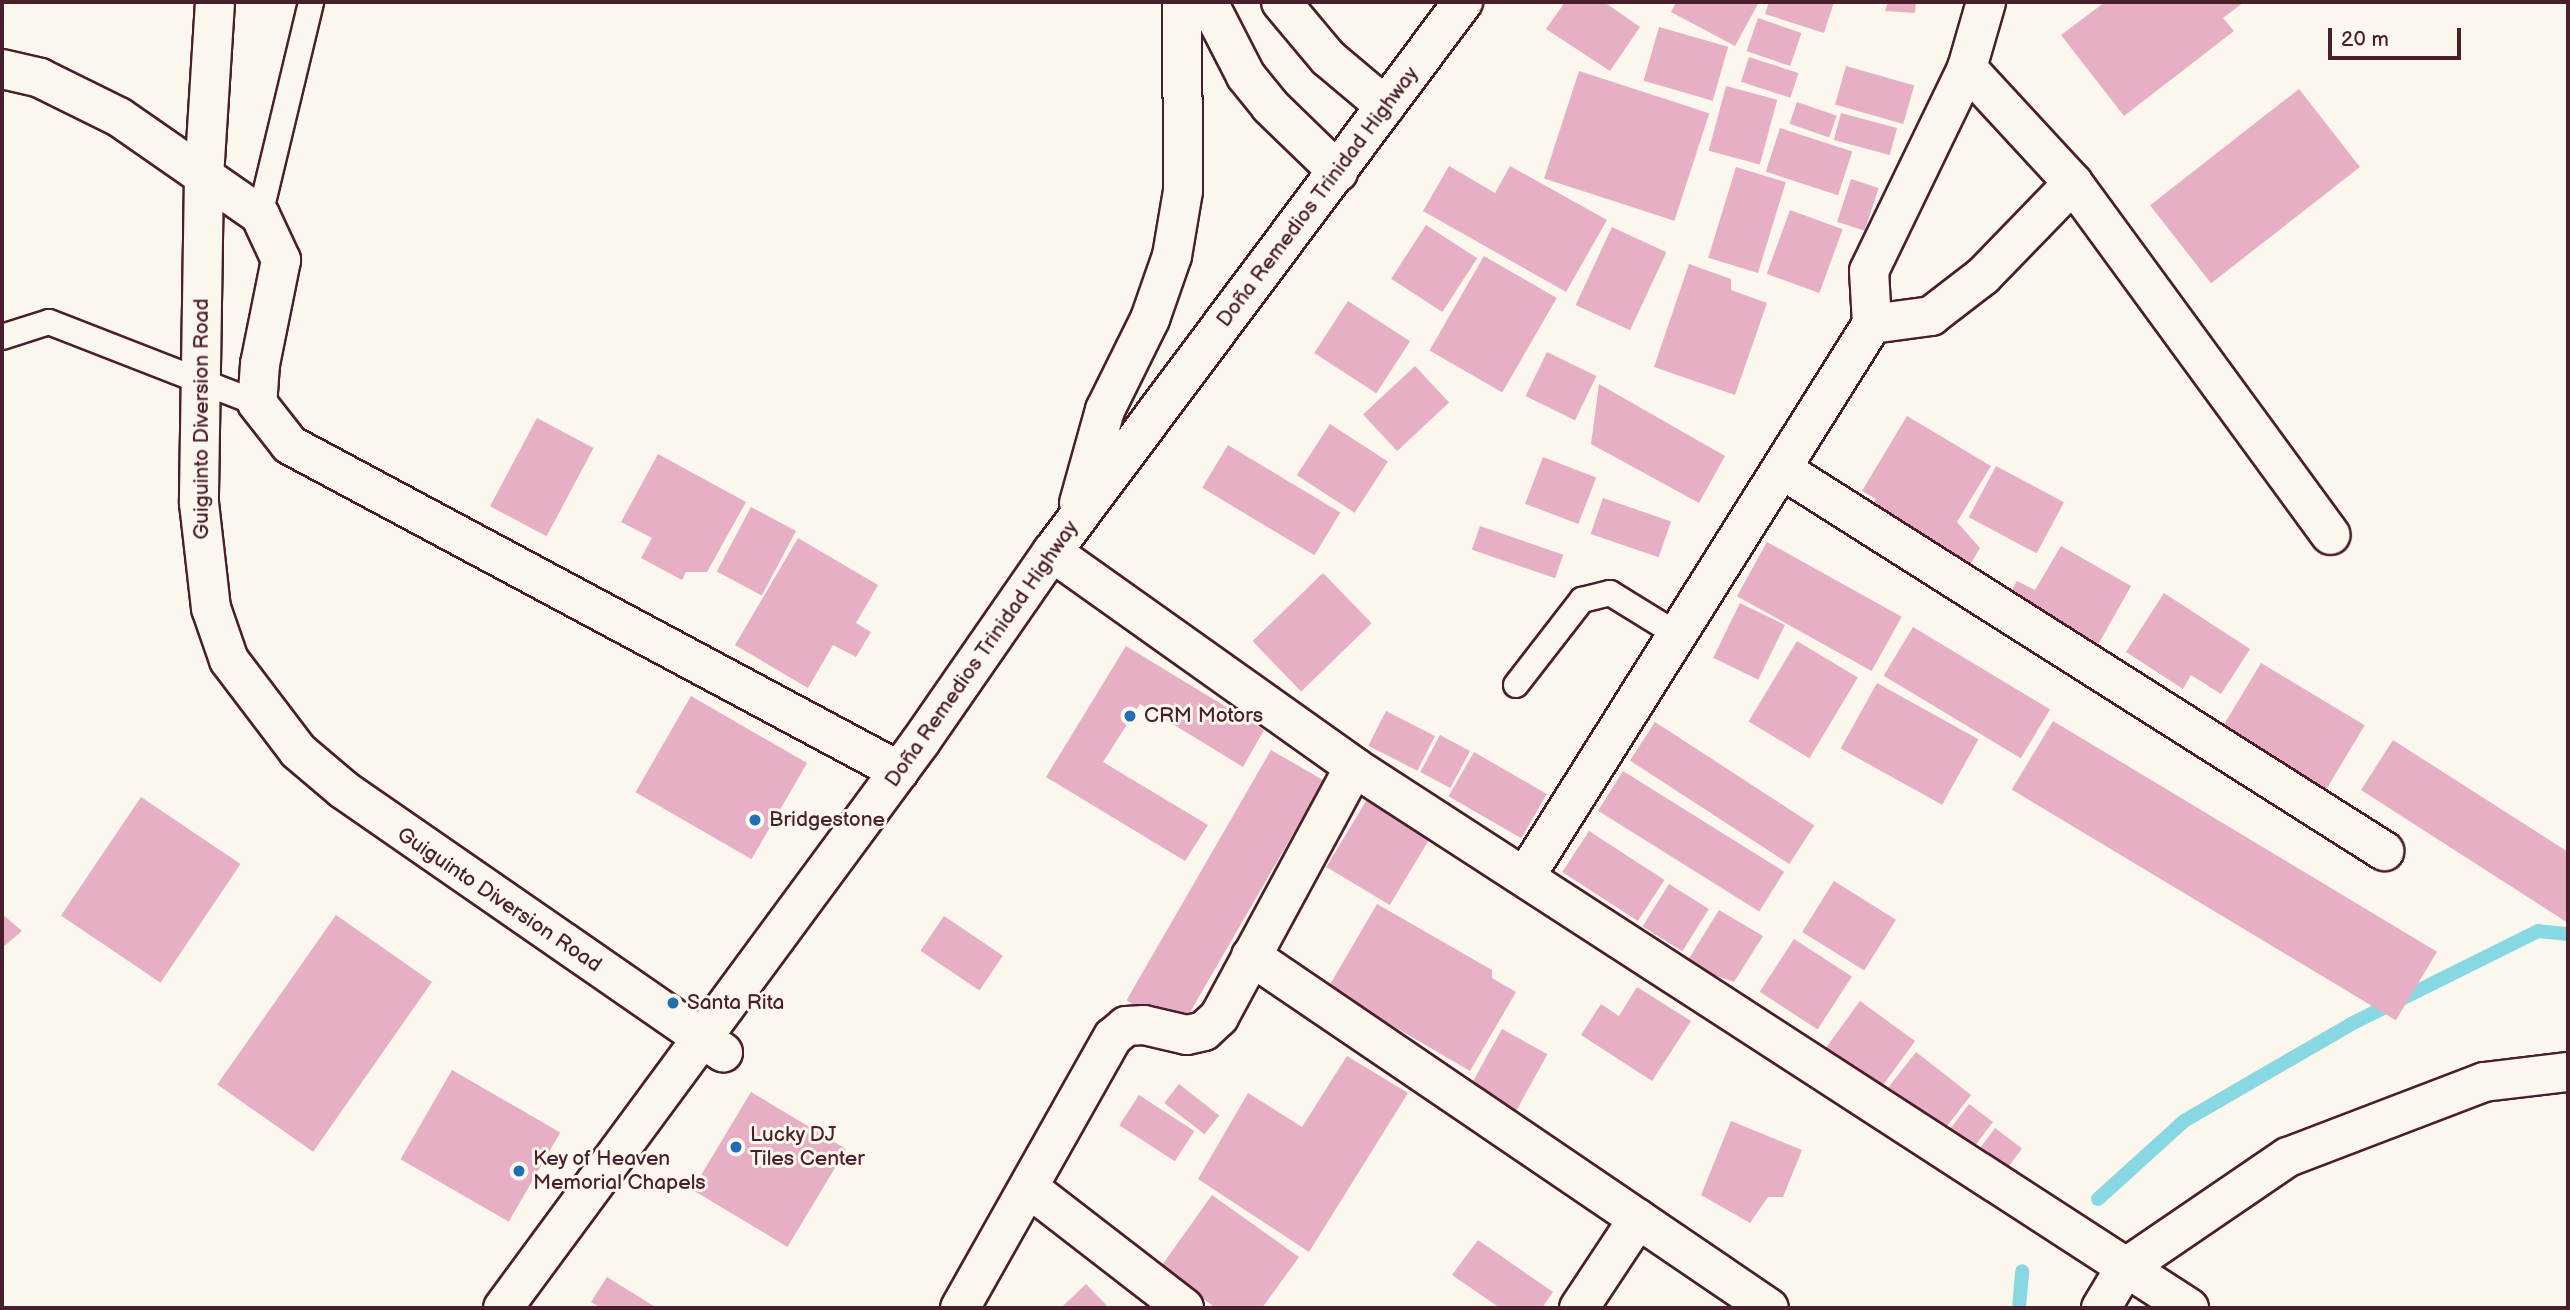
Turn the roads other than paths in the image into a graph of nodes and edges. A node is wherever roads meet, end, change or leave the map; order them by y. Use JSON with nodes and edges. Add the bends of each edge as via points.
{"nodes":[{"id":1,"x":215,"y":2,"type":"edge"},
{"id":2,"x":311,"y":2,"type":"edge"},
{"id":3,"x":1182,"y":2,"type":"edge"},
{"id":4,"x":1208,"y":2,"type":"edge"},
{"id":5,"x":1281,"y":2,"type":"edge"},
{"id":6,"x":1463,"y":2,"type":"edge"},
{"id":7,"x":1986,"y":2,"type":"edge"},
{"id":8,"x":1967,"y":68,"type":"junction"},
{"id":9,"x":2,"y":69,"type":"edge"},
{"id":10,"x":1385,"y":106,"type":"junction"},
{"id":11,"x":1338,"y":172,"type":"junction"},
{"id":12,"x":204,"y":176,"type":"junction"},
{"id":13,"x":2073,"y":183,"type":"junction"},
{"id":14,"x":260,"y":215,"type":"junction"},
{"id":15,"x":1872,"y":324,"type":"junction"},
{"id":16,"x":2,"y":337,"type":"edge"},
{"id":17,"x":257,"y":403,"type":"junction"},
{"id":18,"x":1783,"y":470,"type":"junction"},
{"id":19,"x":2331,"y":535,"type":"dead end"},
{"id":20,"x":1063,"y":539,"type":"junction"},
{"id":21,"x":1678,"y":635,"type":"junction"},
{"id":22,"x":1516,"y":685,"type":"dead end"},
{"id":23,"x":1354,"y":767,"type":"junction"},
{"id":24,"x":899,"y":771,"type":"junction"},
{"id":25,"x":2384,"y":851,"type":"dead end"},
{"id":26,"x":1525,"y":877,"type":"junction"},
{"id":27,"x":1251,"y":956,"type":"junction"},
{"id":28,"x":723,"y":1052,"type":"dead end"},
{"id":29,"x":2568,"y":1072,"type":"edge"},
{"id":30,"x":1029,"y":1188,"type":"junction"},
{"id":31,"x":1638,"y":1219,"type":"junction"},
{"id":32,"x":2125,"y":1268,"type":"junction"},
{"id":33,"x":503,"y":1308,"type":"edge"},
{"id":34,"x":960,"y":1308,"type":"edge"},
{"id":35,"x":1184,"y":1308,"type":"edge"},
{"id":36,"x":1579,"y":1308,"type":"edge"},
{"id":37,"x":1769,"y":1308,"type":"edge"},
{"id":38,"x":2101,"y":1308,"type":"edge"},
{"id":39,"x":2189,"y":1308,"type":"edge"}],
"edges":[{"from":1,"to":12,"type":"main road","name":"Guiguinto Diversion Road"},
{"from":2,"to":14,"type":"lane"},
{"from":3,"to":20,"type":"main road","via":[[1183,191],[1172,256],[1150,319],[1105,410]]},
{"from":4,"to":11,"type":"main road","via":[[1246,76]]},
{"from":5,"to":10,"type":"main road","via":[[1328,58]]},
{"from":6,"to":10,"type":"main road","name":"Doña Remedios Trinidad Highway"},
{"from":7,"to":8,"type":"main road"},
{"from":8,"to":13,"type":"main road"},
{"from":8,"to":15,"type":"main road","via":[[1870,271]]},
{"from":9,"to":12,"type":"main road","via":[[40,78],[119,117]]},
{"from":10,"to":11,"type":"main road","name":"Doña Remedios Trinidad Highway"},
{"from":11,"to":20,"type":"main road","name":"Doña Remedios Trinidad Highway"},
{"from":12,"to":14,"type":"main road"},
{"from":12,"to":28,"type":"main road","name":"Guiguinto Diversion Road","via":[[199,517],[211,608],[229,660],[298,751],[344,790]]},
{"from":13,"to":15,"type":"main road","via":[[1983,276],[1931,316]]},
{"from":13,"to":19,"type":"main road"},
{"from":14,"to":17,"type":"main road","via":[[281,260]]},
{"from":15,"to":18,"type":"main road"},
{"from":16,"to":17,"type":"lane","via":[[49,322]]},
{"from":17,"to":24,"type":"main road","via":[[290,445]]},
{"from":18,"to":21,"type":"main road"},
{"from":18,"to":25,"type":"main road"},
{"from":20,"to":23,"type":"main road"},
{"from":20,"to":24,"type":"main road","name":"Doña Remedios Trinidad Highway"},
{"from":21,"to":22,"type":"lane","via":[[1610,593],[1582,600]]},
{"from":21,"to":26,"type":"main road"},
{"from":23,"to":26,"type":"main road"},
{"from":23,"to":27,"type":"main road"},
{"from":24,"to":33,"type":"main road","name":"Doña Remedios Trinidad Highway"},
{"from":26,"to":32,"type":"main road"},
{"from":27,"to":30,"type":"main road","via":[[1219,1017],[1204,1031],[1187,1035],[1144,1024],[1126,1026],[1113,1037]]},
{"from":27,"to":31,"type":"main road"},
{"from":29,"to":32,"type":"main road","via":[[2484,1082],[2288,1157]]},
{"from":30,"to":34,"type":"main road"},
{"from":30,"to":35,"type":"main road"},
{"from":31,"to":36,"type":"main road"},
{"from":31,"to":37,"type":"main road"},
{"from":32,"to":38,"type":"main road"},
{"from":32,"to":39,"type":"main road"}]}
